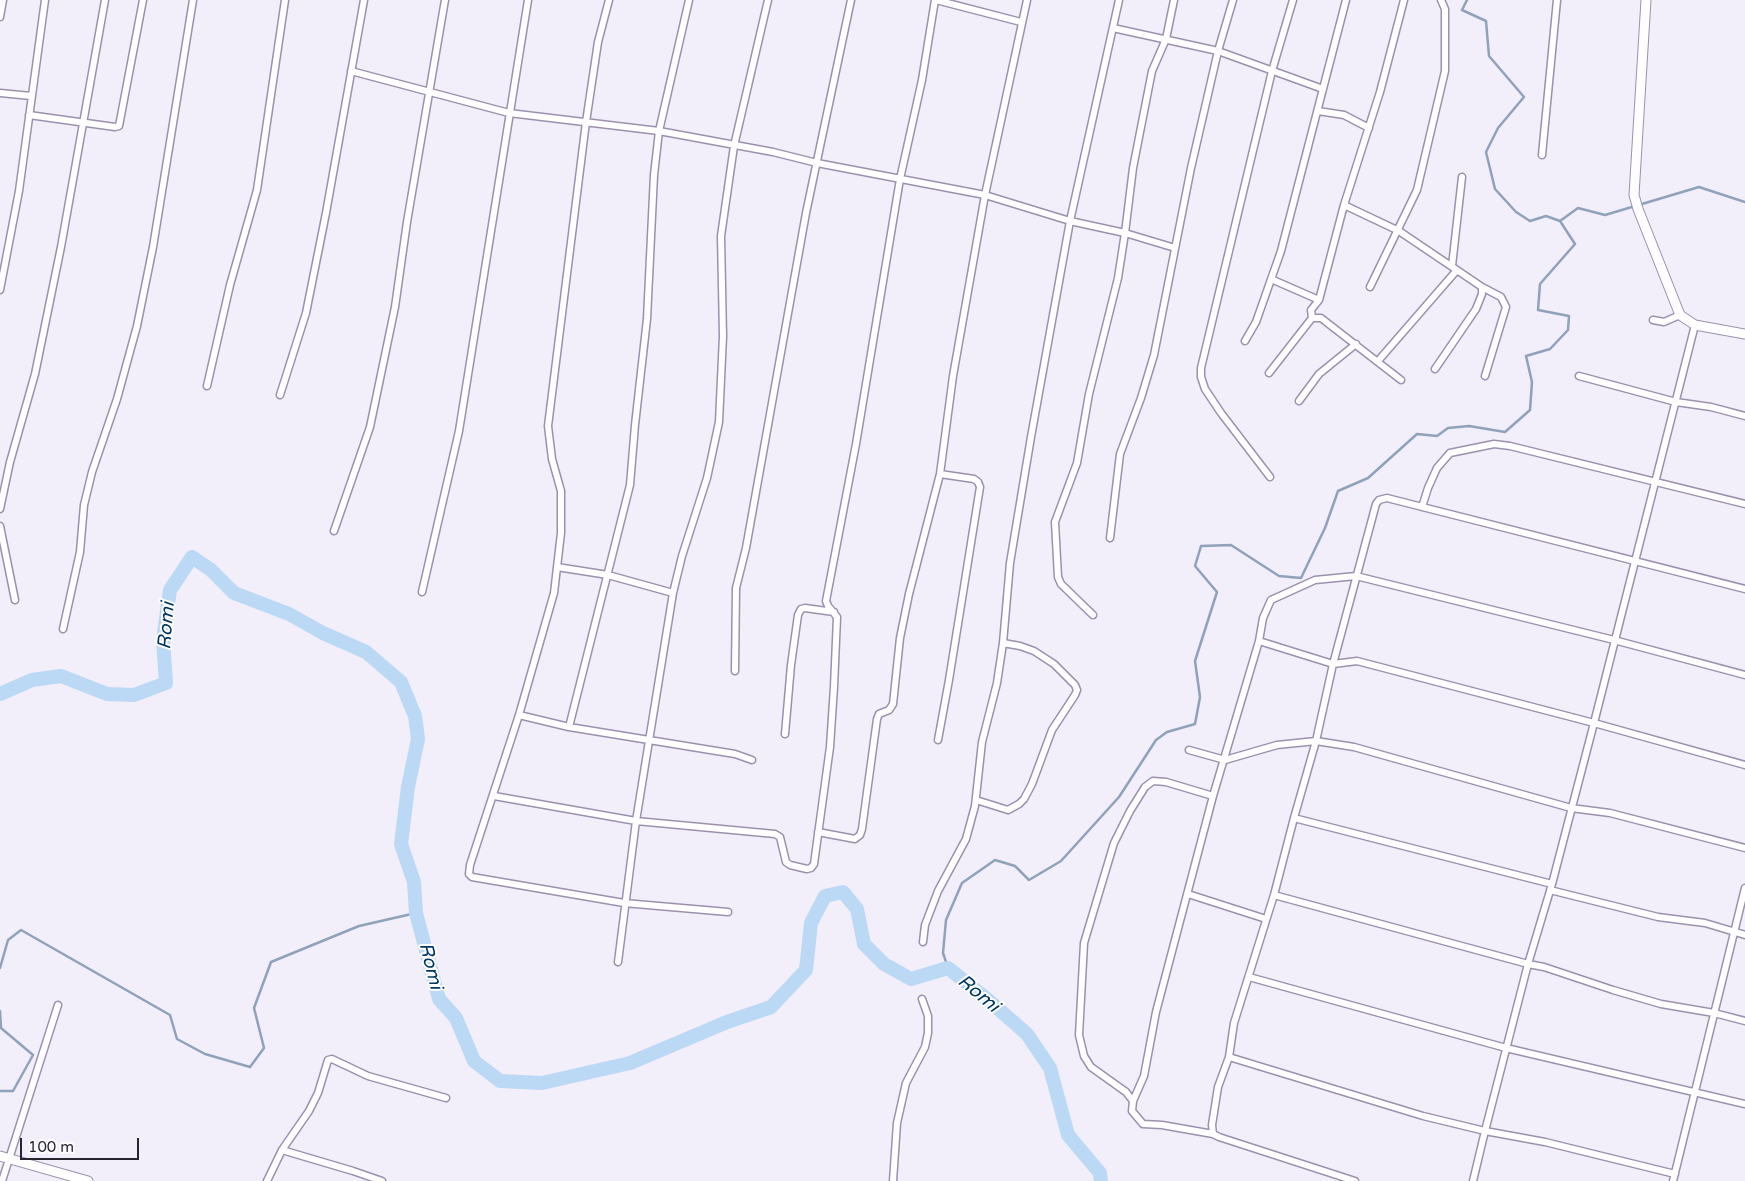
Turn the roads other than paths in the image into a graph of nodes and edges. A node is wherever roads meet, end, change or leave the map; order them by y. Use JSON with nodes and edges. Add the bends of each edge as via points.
{"nodes":[{"id":1,"x":3,"y":0,"type":"edge"},
{"id":2,"x":45,"y":0,"type":"edge"},
{"id":3,"x":106,"y":0,"type":"edge"},
{"id":4,"x":142,"y":0,"type":"edge"},
{"id":5,"x":193,"y":0,"type":"edge"},
{"id":6,"x":285,"y":0,"type":"edge"},
{"id":7,"x":364,"y":0,"type":"edge"},
{"id":8,"x":445,"y":0,"type":"edge"},
{"id":9,"x":528,"y":0,"type":"edge"},
{"id":10,"x":609,"y":0,"type":"edge"},
{"id":11,"x":689,"y":0,"type":"edge"},
{"id":12,"x":768,"y":0,"type":"edge"},
{"id":13,"x":851,"y":0,"type":"edge"},
{"id":14,"x":936,"y":0,"type":"edge"},
{"id":15,"x":1027,"y":0,"type":"edge"},
{"id":16,"x":1119,"y":0,"type":"edge"},
{"id":17,"x":1174,"y":0,"type":"edge"},
{"id":18,"x":1233,"y":0,"type":"edge"},
{"id":19,"x":1293,"y":0,"type":"edge"},
{"id":20,"x":1346,"y":0,"type":"edge"},
{"id":21,"x":1404,"y":0,"type":"edge"},
{"id":22,"x":1441,"y":0,"type":"edge"},
{"id":23,"x":1557,"y":0,"type":"edge"},
{"id":24,"x":1646,"y":0,"type":"edge"},
{"id":25,"x":0,"y":17,"type":"edge"},
{"id":26,"x":1021,"y":22,"type":"junction"},
{"id":27,"x":1113,"y":28,"type":"junction"},
{"id":28,"x":1166,"y":38,"type":"junction"},
{"id":29,"x":1218,"y":51,"type":"junction"},
{"id":30,"x":1272,"y":71,"type":"junction"},
{"id":31,"x":351,"y":72,"type":"junction"},
{"id":32,"x":1324,"y":90,"type":"junction"},
{"id":33,"x":0,"y":93,"type":"edge"},
{"id":34,"x":430,"y":93,"type":"junction"},
{"id":35,"x":31,"y":96,"type":"junction"},
{"id":36,"x":1318,"y":111,"type":"junction"},
{"id":37,"x":510,"y":113,"type":"junction"},
{"id":38,"x":29,"y":115,"type":"junction"},
{"id":39,"x":586,"y":122,"type":"junction"},
{"id":40,"x":83,"y":123,"type":"junction"},
{"id":41,"x":1368,"y":128,"type":"junction"},
{"id":42,"x":659,"y":131,"type":"junction"},
{"id":43,"x":734,"y":146,"type":"junction"},
{"id":44,"x":1542,"y":155,"type":"dead end"},
{"id":45,"x":816,"y":163,"type":"junction"},
{"id":46,"x":1462,"y":177,"type":"dead end"},
{"id":47,"x":900,"y":179,"type":"junction"},
{"id":48,"x":985,"y":195,"type":"junction"},
{"id":49,"x":1344,"y":205,"type":"junction"},
{"id":50,"x":1070,"y":221,"type":"junction"},
{"id":51,"x":1398,"y":231,"type":"junction"},
{"id":52,"x":1126,"y":233,"type":"junction"},
{"id":53,"x":1175,"y":248,"type":"junction"},
{"id":54,"x":1454,"y":268,"type":"junction"},
{"id":55,"x":1271,"y":279,"type":"junction"},
{"id":56,"x":1482,"y":287,"type":"junction"},
{"id":57,"x":1370,"y":288,"type":"dead end"},
{"id":58,"x":0,"y":290,"type":"edge"},
{"id":59,"x":1319,"y":300,"type":"junction"},
{"id":60,"x":1680,"y":315,"type":"junction"},
{"id":61,"x":1312,"y":318,"type":"junction"},
{"id":62,"x":1653,"y":320,"type":"dead end"},
{"id":63,"x":1694,"y":325,"type":"junction"},
{"id":64,"x":1745,"y":334,"type":"edge"},
{"id":65,"x":1245,"y":341,"type":"dead end"},
{"id":66,"x":1356,"y":344,"type":"junction"},
{"id":67,"x":1378,"y":361,"type":"junction"},
{"id":68,"x":1435,"y":369,"type":"dead end"},
{"id":69,"x":1268,"y":373,"type":"dead end"},
{"id":70,"x":1485,"y":376,"type":"dead end"},
{"id":71,"x":1579,"y":376,"type":"dead end"},
{"id":72,"x":1402,"y":380,"type":"dead end"},
{"id":73,"x":207,"y":386,"type":"dead end"},
{"id":74,"x":280,"y":395,"type":"dead end"},
{"id":75,"x":1299,"y":401,"type":"dead end"},
{"id":76,"x":1676,"y":402,"type":"junction"},
{"id":77,"x":1745,"y":416,"type":"edge"},
{"id":78,"x":940,"y":474,"type":"junction"},
{"id":79,"x":1270,"y":477,"type":"dead end"},
{"id":80,"x":1656,"y":481,"type":"junction"},
{"id":81,"x":1745,"y":504,"type":"edge"},
{"id":82,"x":1422,"y":507,"type":"junction"},
{"id":83,"x":0,"y":509,"type":"edge"},
{"id":84,"x":0,"y":526,"type":"edge"},
{"id":85,"x":334,"y":531,"type":"dead end"},
{"id":86,"x":1110,"y":538,"type":"dead end"},
{"id":87,"x":1634,"y":562,"type":"junction"},
{"id":88,"x":557,"y":567,"type":"junction"},
{"id":89,"x":608,"y":575,"type":"junction"},
{"id":90,"x":1356,"y":576,"type":"junction"},
{"id":91,"x":1745,"y":589,"type":"edge"},
{"id":92,"x":422,"y":592,"type":"dead end"},
{"id":93,"x":673,"y":593,"type":"junction"},
{"id":94,"x":15,"y":600,"type":"dead end"},
{"id":95,"x":834,"y":612,"type":"junction"},
{"id":96,"x":1093,"y":615,"type":"dead end"},
{"id":97,"x":63,"y":629,"type":"dead end"},
{"id":98,"x":1614,"y":640,"type":"junction"},
{"id":99,"x":1259,"y":641,"type":"junction"},
{"id":100,"x":1003,"y":643,"type":"junction"},
{"id":101,"x":1333,"y":664,"type":"junction"},
{"id":102,"x":735,"y":670,"type":"dead end"},
{"id":103,"x":1745,"y":675,"type":"edge"},
{"id":104,"x":519,"y":715,"type":"junction"},
{"id":105,"x":1594,"y":723,"type":"junction"},
{"id":106,"x":569,"y":727,"type":"junction"},
{"id":107,"x":785,"y":734,"type":"dead end"},
{"id":108,"x":938,"y":740,"type":"dead end"},
{"id":109,"x":1316,"y":740,"type":"junction"},
{"id":110,"x":650,"y":741,"type":"junction"},
{"id":111,"x":1189,"y":750,"type":"dead end"},
{"id":112,"x":752,"y":760,"type":"dead end"},
{"id":113,"x":1225,"y":760,"type":"junction"},
{"id":114,"x":1745,"y":766,"type":"edge"},
{"id":115,"x":494,"y":796,"type":"junction"},
{"id":116,"x":1214,"y":796,"type":"junction"},
{"id":117,"x":976,"y":800,"type":"junction"},
{"id":118,"x":1571,"y":808,"type":"junction"},
{"id":119,"x":1294,"y":818,"type":"junction"},
{"id":120,"x":636,"y":822,"type":"junction"},
{"id":121,"x":818,"y":832,"type":"junction"},
{"id":122,"x":1745,"y":848,"type":"edge"},
{"id":123,"x":1551,"y":887,"type":"junction"},
{"id":124,"x":1745,"y":888,"type":"edge"},
{"id":125,"x":1188,"y":894,"type":"junction"},
{"id":126,"x":1274,"y":895,"type":"junction"},
{"id":127,"x":624,"y":903,"type":"junction"},
{"id":128,"x":728,"y":912,"type":"dead end"},
{"id":129,"x":1266,"y":919,"type":"junction"},
{"id":130,"x":1733,"y":932,"type":"junction"},
{"id":131,"x":1745,"y":935,"type":"edge"},
{"id":132,"x":923,"y":942,"type":"dead end"},
{"id":133,"x":618,"y":962,"type":"dead end"},
{"id":134,"x":1528,"y":964,"type":"junction"},
{"id":135,"x":1249,"y":977,"type":"junction"},
{"id":136,"x":922,"y":999,"type":"dead end"},
{"id":137,"x":58,"y":1005,"type":"dead end"},
{"id":138,"x":1714,"y":1013,"type":"junction"},
{"id":139,"x":1745,"y":1022,"type":"edge"},
{"id":140,"x":1506,"y":1048,"type":"junction"},
{"id":141,"x":1229,"y":1057,"type":"junction"},
{"id":142,"x":1694,"y":1093,"type":"junction"},
{"id":143,"x":446,"y":1098,"type":"dead end"},
{"id":144,"x":1133,"y":1101,"type":"junction"},
{"id":145,"x":1745,"y":1104,"type":"edge"},
{"id":146,"x":1484,"y":1131,"type":"junction"},
{"id":147,"x":1213,"y":1134,"type":"junction"},
{"id":148,"x":282,"y":1150,"type":"junction"},
{"id":149,"x":4,"y":1157,"type":"edge"},
{"id":150,"x":1674,"y":1178,"type":"edge"},
{"id":151,"x":2,"y":1181,"type":"edge"},
{"id":152,"x":88,"y":1181,"type":"edge"},
{"id":153,"x":267,"y":1181,"type":"edge"},
{"id":154,"x":382,"y":1181,"type":"edge"},
{"id":155,"x":893,"y":1181,"type":"edge"},
{"id":156,"x":1355,"y":1181,"type":"edge"},
{"id":157,"x":1473,"y":1181,"type":"edge"}],
"edges":[{"from":1,"to":25,"type":"street"},
{"from":2,"to":35,"type":"street"},
{"from":3,"to":40,"type":"street"},
{"from":4,"to":40,"type":"street","via":[[119,126]]},
{"from":5,"to":97,"type":"street","via":[[137,326],[92,472],[84,505],[80,552]]},
{"from":6,"to":73,"type":"street","via":[[257,190],[230,284]]},
{"from":7,"to":31,"type":"street"},
{"from":8,"to":34,"type":"street"},
{"from":9,"to":37,"type":"street"},
{"from":10,"to":39,"type":"street","via":[[598,42]]},
{"from":11,"to":42,"type":"street"},
{"from":12,"to":43,"type":"street"},
{"from":13,"to":45,"type":"street"},
{"from":14,"to":26,"type":"street"},
{"from":14,"to":47,"type":"street"},
{"from":15,"to":26,"type":"street"},
{"from":16,"to":27,"type":"street"},
{"from":17,"to":28,"type":"street"},
{"from":18,"to":29,"type":"street"},
{"from":19,"to":30,"type":"street"},
{"from":20,"to":32,"type":"street"},
{"from":21,"to":41,"type":"street"},
{"from":22,"to":51,"type":"street","via":[[1445,9],[1446,71],[1417,190]]},
{"from":23,"to":44,"type":"street"},
{"from":24,"to":60,"type":"street","via":[[1634,195]]},
{"from":26,"to":48,"type":"street"},
{"from":27,"to":28,"type":"street"},
{"from":27,"to":50,"type":"street"},
{"from":28,"to":29,"type":"street"},
{"from":28,"to":52,"type":"street","via":[[1152,71],[1133,168]]},
{"from":29,"to":30,"type":"street"},
{"from":29,"to":53,"type":"street"},
{"from":30,"to":32,"type":"street"},
{"from":30,"to":79,"type":"street","via":[[1201,368],[1205,389]]},
{"from":31,"to":34,"type":"street"},
{"from":31,"to":74,"type":"street","via":[[306,313]]},
{"from":32,"to":36,"type":"street"},
{"from":33,"to":35,"type":"street"},
{"from":34,"to":37,"type":"street"},
{"from":34,"to":85,"type":"street","via":[[395,308],[370,427]]},
{"from":35,"to":38,"type":"street"},
{"from":36,"to":41,"type":"street","via":[[1344,115]]},
{"from":36,"to":55,"type":"street"},
{"from":37,"to":39,"type":"street"},
{"from":37,"to":92,"type":"street","via":[[459,431]]},
{"from":38,"to":40,"type":"street"},
{"from":38,"to":58,"type":"street","via":[[19,191]]},
{"from":39,"to":42,"type":"street"},
{"from":39,"to":88,"type":"street","via":[[548,426],[552,459],[561,491]]},
{"from":40,"to":83,"type":"street","via":[[35,374]]},
{"from":41,"to":49,"type":"street"},
{"from":42,"to":43,"type":"street"},
{"from":42,"to":89,"type":"street","via":[[648,319],[630,485]]},
{"from":43,"to":45,"type":"street"},
{"from":43,"to":93,"type":"street","via":[[721,236],[723,336],[718,422],[707,478]]},
{"from":45,"to":47,"type":"street"},
{"from":45,"to":102,"type":"street","via":[[736,588]]},
{"from":46,"to":54,"type":"street"},
{"from":47,"to":48,"type":"street"},
{"from":47,"to":95,"type":"street","via":[[826,601]]},
{"from":48,"to":50,"type":"street"},
{"from":48,"to":78,"type":"street","via":[[953,376]]},
{"from":49,"to":51,"type":"street"},
{"from":49,"to":59,"type":"street"},
{"from":50,"to":52,"type":"street"},
{"from":50,"to":100,"type":"street","via":[[1012,554]]},
{"from":51,"to":54,"type":"street"},
{"from":51,"to":57,"type":"street"},
{"from":52,"to":53,"type":"street"},
{"from":52,"to":96,"type":"street","via":[[1118,278],[1088,394],[1077,463],[1055,522],[1058,577]]},
{"from":53,"to":86,"type":"street","via":[[1154,355],[1120,454]]},
{"from":54,"to":56,"type":"street"},
{"from":54,"to":67,"type":"street"},
{"from":55,"to":59,"type":"street"},
{"from":55,"to":65,"type":"street","via":[[1256,322]]},
{"from":56,"to":68,"type":"street","via":[[1476,309]]},
{"from":56,"to":70,"type":"street","via":[[1501,297],[1506,307]]},
{"from":59,"to":61,"type":"street","via":[[1311,310]]},
{"from":60,"to":62,"type":"street","via":[[1664,322]]},
{"from":60,"to":63,"type":"street"},
{"from":61,"to":66,"type":"street","via":[[1321,318]]},
{"from":61,"to":69,"type":"street"},
{"from":63,"to":64,"type":"street"},
{"from":63,"to":76,"type":"street"},
{"from":66,"to":67,"type":"street"},
{"from":66,"to":75,"type":"street","via":[[1319,374]]},
{"from":67,"to":72,"type":"street"},
{"from":71,"to":76,"type":"street"},
{"from":76,"to":77,"type":"street"},
{"from":76,"to":80,"type":"street"},
{"from":78,"to":108,"type":"street","via":[[974,479],[980,488]]},
{"from":78,"to":121,"type":"street","via":[[907,602],[893,704],[877,719],[862,829],[855,839]]},
{"from":80,"to":81,"type":"street"},
{"from":80,"to":82,"type":"street","via":[[1494,444],[1450,452],[1437,468]]},
{"from":80,"to":87,"type":"street"},
{"from":82,"to":87,"type":"street"},
{"from":82,"to":90,"type":"street","via":[[1386,498],[1379,500]]},
{"from":84,"to":94,"type":"street"},
{"from":87,"to":91,"type":"street"},
{"from":87,"to":98,"type":"street"},
{"from":88,"to":89,"type":"street"},
{"from":88,"to":104,"type":"street","via":[[554,592]]},
{"from":89,"to":93,"type":"street"},
{"from":89,"to":106,"type":"street"},
{"from":90,"to":98,"type":"street"},
{"from":90,"to":99,"type":"street","via":[[1315,580],[1270,600]]},
{"from":90,"to":101,"type":"street"},
{"from":93,"to":110,"type":"street"},
{"from":95,"to":107,"type":"street","via":[[805,608],[798,614]]},
{"from":95,"to":121,"type":"street","via":[[837,616],[830,747]]},
{"from":98,"to":103,"type":"street"},
{"from":98,"to":105,"type":"street"},
{"from":99,"to":101,"type":"street"},
{"from":99,"to":113,"type":"street"},
{"from":100,"to":117,"type":"street","via":[[982,742]]},
{"from":100,"to":117,"type":"street","via":[[1034,651],[1054,664],[1077,690],[1052,730],[1024,799],[1008,810]]},
{"from":101,"to":105,"type":"street","via":[[1357,662]]},
{"from":101,"to":109,"type":"street"},
{"from":104,"to":106,"type":"street"},
{"from":104,"to":115,"type":"street"},
{"from":105,"to":114,"type":"street"},
{"from":105,"to":118,"type":"street"},
{"from":106,"to":110,"type":"street"},
{"from":109,"to":113,"type":"street","via":[[1277,745]]},
{"from":109,"to":118,"type":"street","via":[[1354,747]]},
{"from":109,"to":119,"type":"street"},
{"from":110,"to":112,"type":"street","via":[[735,754]]},
{"from":110,"to":120,"type":"street"},
{"from":111,"to":113,"type":"street"},
{"from":113,"to":116,"type":"street"},
{"from":115,"to":120,"type":"street"},
{"from":115,"to":127,"type":"street","via":[[470,865],[472,877]]},
{"from":116,"to":125,"type":"street"},
{"from":116,"to":144,"type":"street","via":[[1166,782],[1153,781],[1145,787],[1114,843],[1084,943],[1079,1035],[1084,1056],[1091,1067],[1126,1092]]},
{"from":117,"to":132,"type":"street","via":[[966,839],[938,891],[925,925]]},
{"from":118,"to":122,"type":"street","via":[[1610,813]]},
{"from":118,"to":123,"type":"street"},
{"from":119,"to":123,"type":"street"},
{"from":119,"to":126,"type":"street"},
{"from":120,"to":121,"type":"street","via":[[776,834],[780,837],[786,862],[808,869],[814,864]]},
{"from":120,"to":127,"type":"street"},
{"from":123,"to":130,"type":"street","via":[[1658,918],[1705,923]]},
{"from":123,"to":134,"type":"street"},
{"from":124,"to":130,"type":"street"},
{"from":125,"to":129,"type":"street"},
{"from":125,"to":144,"type":"street","via":[[1156,1012],[1144,1076]]},
{"from":126,"to":129,"type":"street"},
{"from":126,"to":134,"type":"street"},
{"from":127,"to":128,"type":"street"},
{"from":127,"to":133,"type":"street"},
{"from":129,"to":135,"type":"street"},
{"from":130,"to":131,"type":"street"},
{"from":130,"to":138,"type":"street"},
{"from":134,"to":138,"type":"street","via":[[1662,1004]]},
{"from":134,"to":140,"type":"street"},
{"from":135,"to":140,"type":"street"},
{"from":135,"to":141,"type":"street","via":[[1234,1022]]},
{"from":136,"to":155,"type":"street","via":[[928,1016],[928,1033],[925,1047],[906,1084],[897,1123]]},
{"from":137,"to":149,"type":"street"},
{"from":138,"to":139,"type":"street"},
{"from":138,"to":142,"type":"street"},
{"from":140,"to":142,"type":"street"},
{"from":140,"to":146,"type":"street"},
{"from":141,"to":146,"type":"street","via":[[1423,1116]]},
{"from":141,"to":147,"type":"street","via":[[1218,1088]]},
{"from":142,"to":145,"type":"street"},
{"from":142,"to":150,"type":"street"},
{"from":143,"to":148,"type":"street","via":[[368,1076],[328,1060],[309,1111]]},
{"from":144,"to":147,"type":"street","via":[[1132,1111],[1143,1124]]},
{"from":146,"to":150,"type":"street","via":[[1545,1142]]},
{"from":146,"to":157,"type":"street"},
{"from":147,"to":156,"type":"street"},
{"from":148,"to":153,"type":"street"},
{"from":148,"to":154,"type":"street"},
{"from":149,"to":151,"type":"street"},
{"from":149,"to":152,"type":"street"}]}
